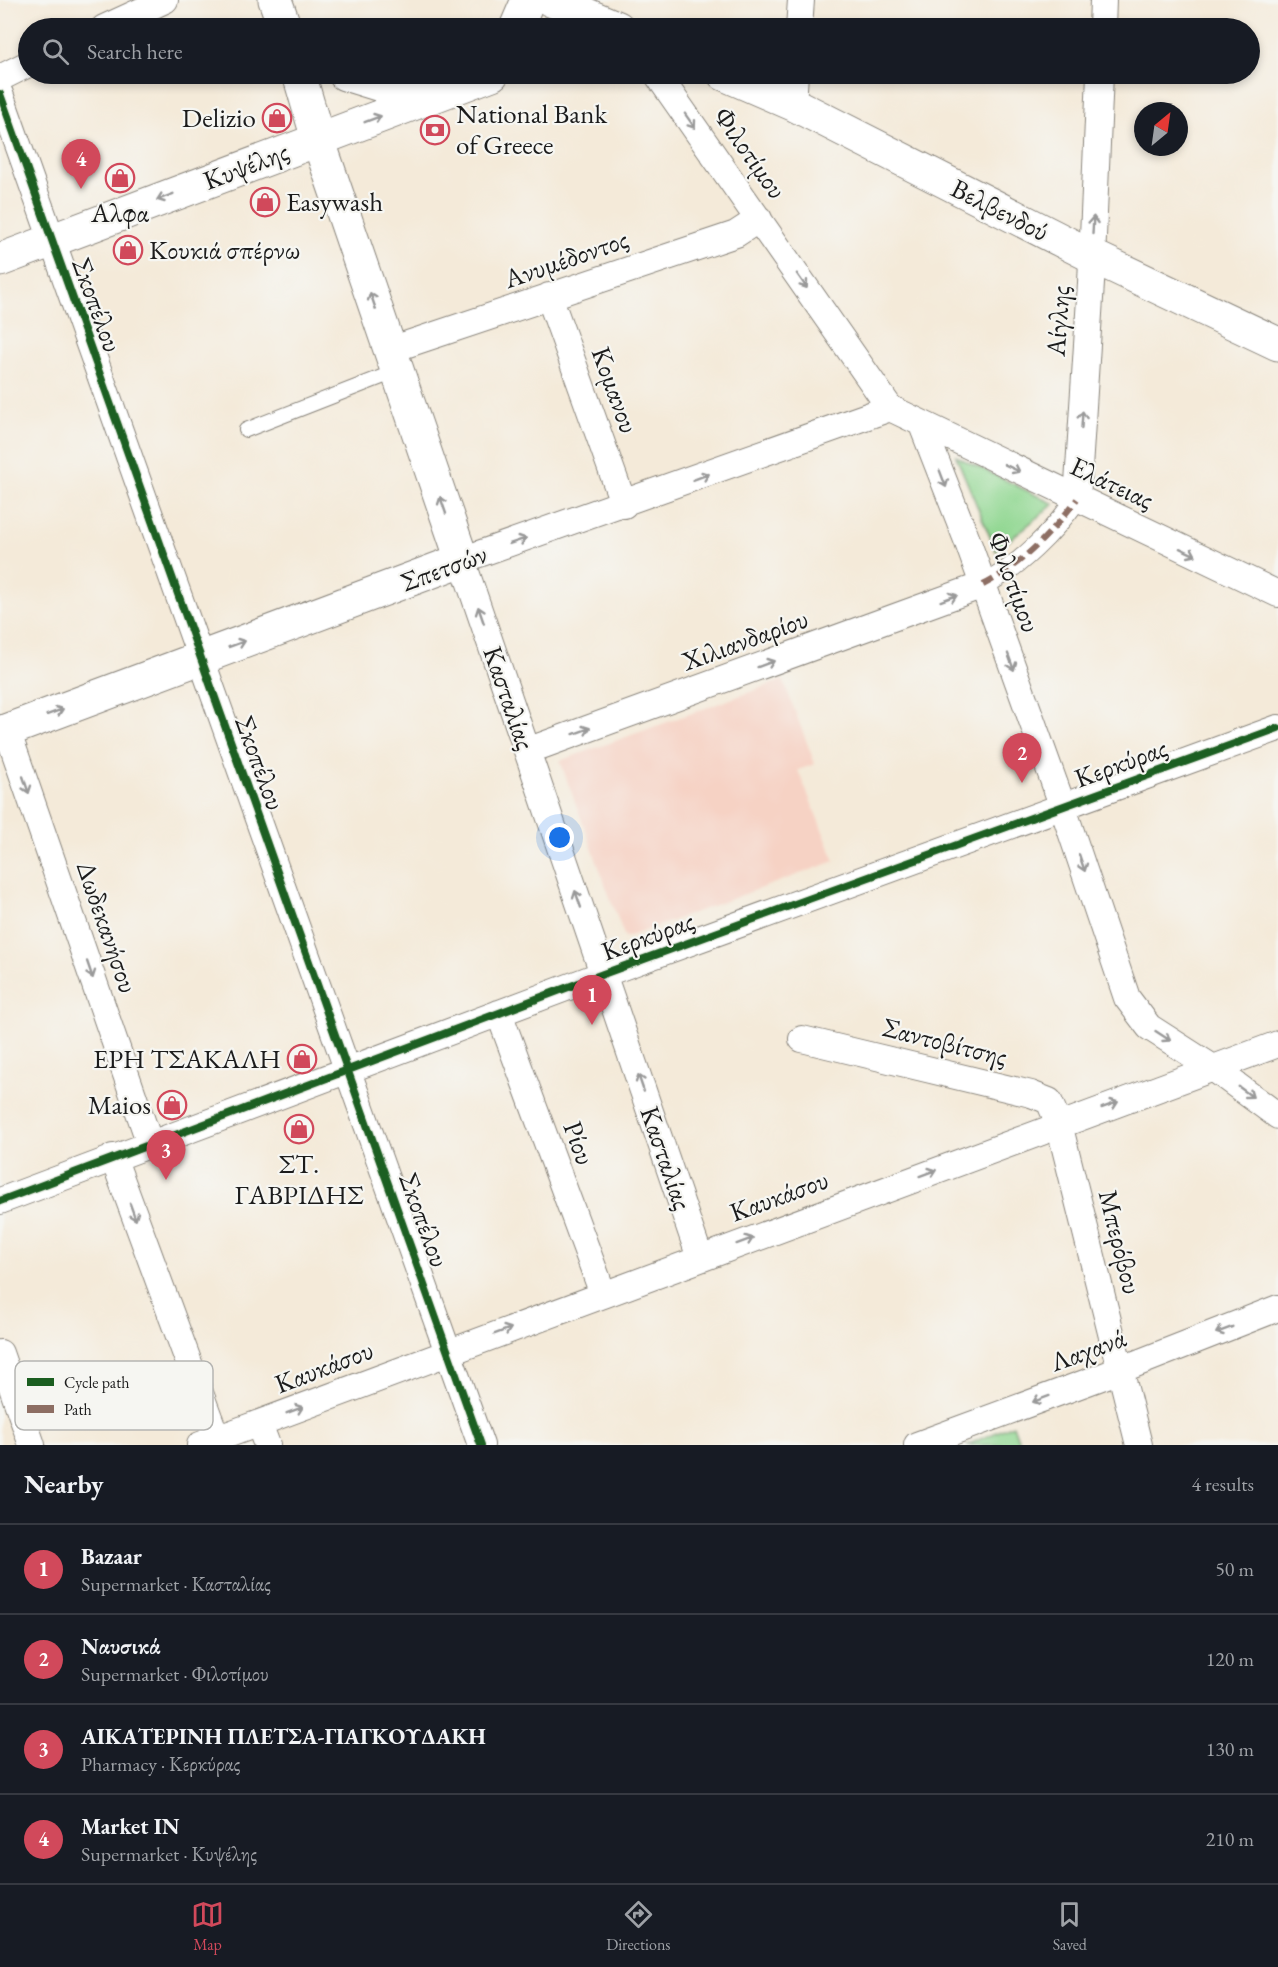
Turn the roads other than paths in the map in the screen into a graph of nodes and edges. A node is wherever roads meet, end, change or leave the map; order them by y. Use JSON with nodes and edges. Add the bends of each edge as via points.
{"nodes":[{"id":1,"x":165,"y":0,"type":"edge"},
{"id":2,"x":275,"y":0,"type":"edge"},
{"id":3,"x":528,"y":0,"type":"edge"},
{"id":4,"x":551,"y":0,"type":"edge"},
{"id":5,"x":801,"y":0,"type":"edge"},
{"id":6,"x":1103,"y":0,"type":"edge"},
{"id":7,"x":126,"y":18,"type":"edge"},
{"id":8,"x":281,"y":18,"type":"edge"},
{"id":9,"x":520,"y":18,"type":"edge"},
{"id":10,"x":592,"y":18,"type":"edge"},
{"id":11,"x":800,"y":18,"type":"edge"},
{"id":12,"x":1102,"y":18,"type":"edge"},
{"id":13,"x":18,"y":69,"type":"edge"},
{"id":14,"x":0,"y":78,"type":"edge"},
{"id":15,"x":302,"y":84,"type":"edge"},
{"id":16,"x":377,"y":84,"type":"edge"},
{"id":17,"x":464,"y":84,"type":"edge"},
{"id":18,"x":664,"y":84,"type":"edge"},
{"id":19,"x":771,"y":84,"type":"edge"},
{"id":20,"x":1100,"y":84,"type":"edge"},
{"id":21,"x":794,"y":89,"type":"edge"},
{"id":22,"x":0,"y":94,"type":"edge"},
{"id":23,"x":434,"y":95,"type":"junction"},
{"id":24,"x":318,"y":139,"type":"junction"},
{"id":25,"x":759,"y":219,"type":"junction"},
{"id":26,"x":52,"y":240,"type":"junction"},
{"id":27,"x":1092,"y":256,"type":"junction"},
{"id":28,"x":0,"y":260,"type":"edge"},
{"id":29,"x":549,"y":296,"type":"junction"},
{"id":30,"x":1278,"y":344,"type":"edge"},
{"id":31,"x":394,"y":361,"type":"junction"},
{"id":32,"x":890,"y":408,"type":"junction"},
{"id":33,"x":922,"y":425,"type":"junction"},
{"id":34,"x":246,"y":430,"type":"dead end"},
{"id":35,"x":1077,"y":499,"type":"junction"},
{"id":36,"x":624,"y":505,"type":"junction"},
{"id":37,"x":462,"y":560,"type":"junction"},
{"id":38,"x":983,"y":585,"type":"junction"},
{"id":39,"x":1278,"y":594,"type":"edge"},
{"id":40,"x":201,"y":658,"type":"junction"},
{"id":41,"x":1278,"y":728,"type":"edge"},
{"id":42,"x":4,"y":731,"type":"edge"},
{"id":43,"x":527,"y":751,"type":"junction"},
{"id":44,"x":1063,"y":808,"type":"junction"},
{"id":45,"x":603,"y":974,"type":"junction"},
{"id":46,"x":499,"y":1013,"type":"junction"},
{"id":47,"x":802,"y":1039,"type":"dead end"},
{"id":48,"x":1278,"y":1044,"type":"edge"},
{"id":49,"x":1213,"y":1068,"type":"junction"},
{"id":50,"x":348,"y":1071,"type":"junction"},
{"id":51,"x":1278,"y":1116,"type":"edge"},
{"id":52,"x":1059,"y":1124,"type":"junction"},
{"id":53,"x":150,"y":1144,"type":"junction"},
{"id":54,"x":112,"y":1157,"type":"junction"},
{"id":55,"x":0,"y":1201,"type":"edge"},
{"id":56,"x":700,"y":1258,"type":"junction"},
{"id":57,"x":603,"y":1294,"type":"junction"},
{"id":58,"x":1278,"y":1308,"type":"edge"},
{"id":59,"x":448,"y":1351,"type":"junction"},
{"id":60,"x":0,"y":1353,"type":"edge"},
{"id":61,"x":181,"y":1361,"type":"edge"},
{"id":62,"x":1120,"y":1370,"type":"junction"},
{"id":63,"x":15,"y":1396,"type":"edge"},
{"id":64,"x":27,"y":1430,"type":"edge"},
{"id":65,"x":263,"y":1434,"type":"edge"},
{"id":66,"x":208,"y":1442,"type":"edge"},
{"id":67,"x":32,"y":1445,"type":"edge"},
{"id":68,"x":481,"y":1445,"type":"edge"},
{"id":69,"x":917,"y":1445,"type":"edge"},
{"id":70,"x":1139,"y":1445,"type":"edge"}],
"edges":[{"from":1,"to":7,"type":"street"},
{"from":2,"to":8,"type":"street"},
{"from":3,"to":9,"type":"street"},
{"from":4,"to":10,"type":"street"},
{"from":5,"to":11,"type":"street"},
{"from":6,"to":12,"type":"street"},
{"from":13,"to":14,"type":"street"},
{"from":15,"to":24,"type":"street","name":"Κασταλίας"},
{"from":16,"to":23,"type":"street"},
{"from":17,"to":23,"type":"street","name":"Κυψέλης"},
{"from":18,"to":25,"type":"street","name":"Φιλοτίμου","one_way":true},
{"from":19,"to":21,"type":"street","name":"Βελβενδού"},
{"from":27,"to":20,"type":"street","name":"Αίγλης","one_way":true},
{"from":21,"to":27,"type":"street","name":"Βελβενδού"},
{"from":22,"to":26,"type":"street","name":"Σκοπέλου"},
{"from":24,"to":23,"type":"street","name":"Κυψέλης","one_way":true},
{"from":24,"to":26,"type":"street","name":"Κυψέλης","one_way":true},
{"from":31,"to":24,"type":"street","name":"Κασταλίας","one_way":true},
{"from":25,"to":29,"type":"street","name":"Ανυμέδοντος","via":[[736,234]]},
{"from":25,"to":32,"type":"street","name":"Φιλοτίμου","one_way":true},
{"from":26,"to":28,"type":"street","name":"Κυψέλης"},
{"from":26,"to":40,"type":"street","name":"Σκοπέλου"},
{"from":27,"to":30,"type":"street","name":"Βελβενδού"},
{"from":35,"to":27,"type":"street","name":"Αίγλης","one_way":true},
{"from":29,"to":31,"type":"street","name":"Ανυμέδοντος"},
{"from":29,"to":36,"type":"street","name":"Κομανου"},
{"from":31,"to":34,"type":"lane"},
{"from":37,"to":31,"type":"street","name":"Κασταλίας","one_way":true},
{"from":32,"to":33,"type":"street","name":"Φιλοτίμου"},
{"from":36,"to":32,"type":"street","name":"Σπετσών","one_way":true},
{"from":33,"to":35,"type":"street","name":"Ελάτειας","one_way":true},
{"from":33,"to":38,"type":"street","name":"Φιλοτίμου","one_way":true},
{"from":35,"to":38,"type":"street","via":[[1005,574]]},
{"from":35,"to":39,"type":"street","name":"Ελάτειας","one_way":true},
{"from":37,"to":36,"type":"street","name":"Σπετσών","one_way":true},
{"from":40,"to":37,"type":"street","name":"Σπετσών","one_way":true},
{"from":43,"to":37,"type":"street","name":"Κασταλίας","one_way":true},
{"from":43,"to":38,"type":"street","name":"Χιλιανδαρίου","one_way":true},
{"from":38,"to":44,"type":"street","name":"Φιλοτίμου","one_way":true},
{"from":42,"to":40,"type":"street","name":"Σπετσών","one_way":true},
{"from":40,"to":50,"type":"street","name":"Σκοπέλου"},
{"from":41,"to":44,"type":"street","name":"Κερκύρας"},
{"from":42,"to":53,"type":"street","name":"Δωδεκανήσου","one_way":true},
{"from":45,"to":43,"type":"street","name":"Κασταλίας","one_way":true},
{"from":44,"to":45,"type":"street","name":"Κερκύρας"},
{"from":44,"to":49,"type":"street","name":"Φιλοτίμου","one_way":true,"via":[[1127,998],[1149,1027]]},
{"from":45,"to":46,"type":"street","name":"Κερκύρας"},
{"from":56,"to":45,"type":"street","name":"Κασταλίας","one_way":true},
{"from":46,"to":50,"type":"street","name":"Κερκύρας"},
{"from":46,"to":57,"type":"street","name":"Ρίου"},
{"from":47,"to":52,"type":"street","name":"Σαντοβίτσης","via":[[1030,1094],[1049,1101]]},
{"from":48,"to":49,"type":"street","name":"Καυκάσου"},
{"from":49,"to":51,"type":"street","name":"Φιλοτίμου","one_way":true},
{"from":52,"to":49,"type":"street","name":"Καυκάσου","one_way":true},
{"from":50,"to":53,"type":"street","name":"Κερκύρας"},
{"from":50,"to":59,"type":"street","name":"Σκοπέλου"},
{"from":56,"to":52,"type":"street","name":"Καυκάσου","one_way":true},
{"from":52,"to":62,"type":"street","name":"Μπερόβου"},
{"from":53,"to":54,"type":"street","name":"Κερκύρας"},
{"from":54,"to":55,"type":"street","name":"Κερκύρας"},
{"from":54,"to":61,"type":"street","one_way":true},
{"from":56,"to":57,"type":"street","name":"Καυκάσου"},
{"from":59,"to":57,"type":"street","name":"Καυκάσου","one_way":true},
{"from":58,"to":62,"type":"street","name":"Λαχανά","one_way":true},
{"from":65,"to":59,"type":"street","name":"Καυκάσου","one_way":true},
{"from":59,"to":68,"type":"street","name":"Σκοπέλου"},
{"from":60,"to":63,"type":"street"},
{"from":62,"to":69,"type":"street","name":"Λαχανά","one_way":true},
{"from":62,"to":70,"type":"street","name":"Μπερόβου"},
{"from":64,"to":67,"type":"street"},
{"from":65,"to":66,"type":"street","name":"Καυκάσου"}]}
